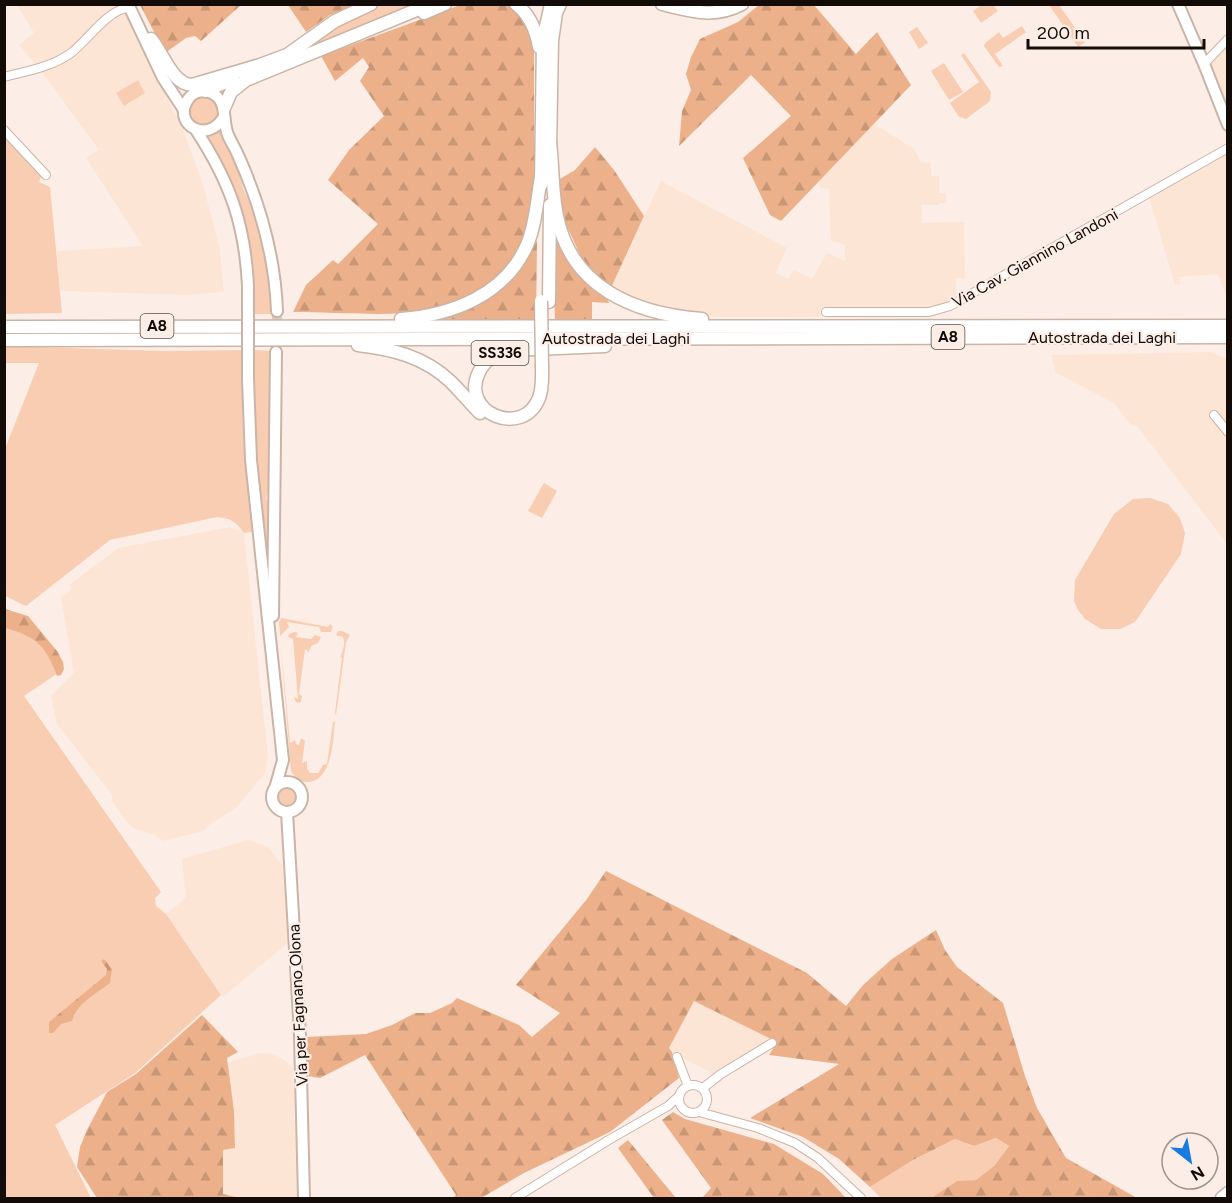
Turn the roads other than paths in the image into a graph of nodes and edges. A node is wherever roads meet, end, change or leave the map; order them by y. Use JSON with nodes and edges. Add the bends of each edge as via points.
{"nodes":[{"id":1,"x":371,"y":4,"type":"edge"},
{"id":2,"x":431,"y":4,"type":"edge"},
{"id":3,"x":445,"y":4,"type":"edge"},
{"id":4,"x":516,"y":4,"type":"edge"},
{"id":5,"x":551,"y":4,"type":"edge"},
{"id":6,"x":560,"y":4,"type":"edge"},
{"id":7,"x":662,"y":4,"type":"edge"},
{"id":8,"x":742,"y":4,"type":"edge"},
{"id":9,"x":1178,"y":4,"type":"edge"},
{"id":10,"x":131,"y":6,"type":"edge"},
{"id":11,"x":116,"y":8,"type":"edge"},
{"id":12,"x":360,"y":35,"type":"junction"},
{"id":13,"x":151,"y":39,"type":"junction"},
{"id":14,"x":1227,"y":39,"type":"edge"},
{"id":15,"x":1204,"y":64,"type":"junction"},
{"id":16,"x":260,"y":65,"type":"junction"},
{"id":17,"x":542,"y":69,"type":"junction"},
{"id":18,"x":4,"y":77,"type":"edge"},
{"id":19,"x":200,"y":92,"type":"junction"},
{"id":20,"x":184,"y":110,"type":"junction"},
{"id":21,"x":223,"y":113,"type":"junction"},
{"id":22,"x":1227,"y":125,"type":"edge"},
{"id":23,"x":4,"y":130,"type":"edge"},
{"id":24,"x":196,"y":130,"type":"junction"},
{"id":25,"x":550,"y":142,"type":"junction"},
{"id":26,"x":1227,"y":148,"type":"edge"},
{"id":27,"x":46,"y":175,"type":"dead end"},
{"id":28,"x":541,"y":177,"type":"junction"},
{"id":29,"x":545,"y":302,"type":"junction"},
{"id":30,"x":277,"y":311,"type":"tunnel mouth"},
{"id":31,"x":826,"y":312,"type":"dead end"},
{"id":32,"x":310,"y":326,"type":"junction"},
{"id":33,"x":1227,"y":326,"type":"edge"},
{"id":34,"x":4,"y":327,"type":"edge"},
{"id":35,"x":763,"y":327,"type":"junction"},
{"id":36,"x":1227,"y":337,"type":"edge"},
{"id":37,"x":668,"y":338,"type":"junction"},
{"id":38,"x":311,"y":339,"type":"junction"},
{"id":39,"x":4,"y":340,"type":"edge"},
{"id":40,"x":276,"y":352,"type":"tunnel mouth"},
{"id":41,"x":546,"y":365,"type":"junction"},
{"id":42,"x":1214,"y":415,"type":"dead end"},
{"id":43,"x":1227,"y":432,"type":"edge"},
{"id":44,"x":273,"y":653,"type":"junction"},
{"id":45,"x":283,"y":760,"type":"junction"},
{"id":46,"x":294,"y":783,"type":"junction"},
{"id":47,"x":276,"y":786,"type":"junction"},
{"id":48,"x":287,"y":812,"type":"junction"},
{"id":49,"x":772,"y":1043,"type":"dead end"},
{"id":50,"x":677,"y":1057,"type":"dead end"},
{"id":51,"x":688,"y":1086,"type":"junction"},
{"id":52,"x":703,"y":1089,"type":"junction"},
{"id":53,"x":679,"y":1096,"type":"junction"},
{"id":54,"x":708,"y":1101,"type":"junction"},
{"id":55,"x":662,"y":1109,"type":"junction"},
{"id":56,"x":682,"y":1109,"type":"junction"},
{"id":57,"x":699,"y":1112,"type":"junction"},
{"id":58,"x":719,"y":1116,"type":"junction"},
{"id":59,"x":1227,"y":1193,"type":"edge"},
{"id":60,"x":304,"y":1198,"type":"edge"},
{"id":61,"x":515,"y":1198,"type":"edge"},
{"id":62,"x":861,"y":1198,"type":"edge"},
{"id":63,"x":1222,"y":1198,"type":"edge"}],
"edges":[{"from":1,"to":16,"type":"highway","via":[[335,21],[294,51]]},
{"from":2,"to":12,"type":"highway"},
{"from":3,"to":12,"type":"highway"},
{"from":4,"to":17,"type":"highway","via":[[534,27]]},
{"from":5,"to":17,"type":"highway"},
{"from":6,"to":25,"type":"highway","via":[[552,41]]},
{"from":7,"to":8,"type":"highway","via":[[706,14]]},
{"from":9,"to":15,"type":"main road"},
{"from":10,"to":11,"type":"street"},
{"from":10,"to":13,"type":"main road"},
{"from":10,"to":20,"type":"main road","via":[[163,78]]},
{"from":11,"to":18,"type":"street","via":[[66,56]]},
{"from":12,"to":21,"type":"highway","via":[[240,84],[231,92]]},
{"from":13,"to":16,"type":"highway","via":[[175,77],[187,85]]},
{"from":13,"to":19,"type":"main road","via":[[173,85],[180,90]]},
{"from":14,"to":15,"type":"street"},
{"from":15,"to":22,"type":"main road"},
{"from":16,"to":19,"type":"highway","via":[[214,89]]},
{"from":17,"to":28,"type":"highway"},
{"from":19,"to":20,"type":"main road","via":[[187,100]]},
{"from":19,"to":21,"type":"main road","via":[[218,96]]},
{"from":20,"to":24,"type":"main road","via":[[187,122]]},
{"from":21,"to":24,"type":"main road","via":[[215,128]]},
{"from":21,"to":30,"type":"main road","via":[[269,244]]},
{"from":23,"to":27,"type":"street"},
{"from":24,"to":44,"type":"main road","bridge":true,"via":[[231,193],[247,259],[251,460]]},
{"from":25,"to":29,"type":"highway"},
{"from":25,"to":35,"type":"highway","via":[[561,233],[588,278],[619,299],[647,310]]},
{"from":26,"to":31,"type":"street","name":"Via Cav. Giannino Landoni","via":[[950,306],[929,312]]},
{"from":28,"to":29,"type":"highway"},
{"from":28,"to":32,"type":"highway","via":[[528,244],[505,278],[483,296],[444,312],[412,318]]},
{"from":29,"to":41,"type":"highway"},
{"from":32,"to":34,"type":"highway","name":"Autostrada dei Laghi","number":"A8"},
{"from":32,"to":35,"type":"highway","name":"Autostrada dei Laghi","number":"A8"},
{"from":33,"to":35,"type":"highway","name":"Autostrada dei Laghi","number":"A8"},
{"from":36,"to":37,"type":"highway","name":"Autostrada dei Laghi","number":"A8"},
{"from":37,"to":38,"type":"highway","name":"Autostrada dei Laghi","number":"A8"},
{"from":37,"to":41,"type":"highway","number":"SS336","via":[[638,344],[499,353],[481,367],[474,387],[480,405],[496,416],[522,416],[540,396]]},
{"from":38,"to":39,"type":"highway","name":"Autostrada dei Laghi","number":"A8"},
{"from":38,"to":41,"type":"highway","via":[[394,350],[419,359],[451,382],[484,416],[505,425],[525,422],[541,410],[547,393]]},
{"from":40,"to":44,"type":"main road"},
{"from":42,"to":43,"type":"street"},
{"from":44,"to":45,"type":"main road","name":"Via per Fagnano Olona"},
{"from":45,"to":46,"type":"main road","name":"Via per Fagnano Olona"},
{"from":45,"to":47,"type":"main road","name":"Via per Fagnano Olona"},
{"from":46,"to":47,"type":"main road"},
{"from":46,"to":48,"type":"main road","name":"Via per Fagnano Olona","via":[[302,793],[301,802]]},
{"from":47,"to":48,"type":"main road","name":"Via per Fagnano Olona","via":[[273,804]]},
{"from":48,"to":60,"type":"main road","name":"Via per Fagnano Olona","via":[[300,1035]]},
{"from":49,"to":52,"type":"street"},
{"from":50,"to":51,"type":"street"},
{"from":51,"to":52,"type":"street"},
{"from":51,"to":53,"type":"street"},
{"from":52,"to":54,"type":"street"},
{"from":53,"to":55,"type":"street"},
{"from":53,"to":56,"type":"street"},
{"from":54,"to":57,"type":"street"},
{"from":54,"to":58,"type":"street"},
{"from":55,"to":56,"type":"street"},
{"from":55,"to":61,"type":"street"},
{"from":56,"to":57,"type":"street"},
{"from":57,"to":58,"type":"street"},
{"from":58,"to":62,"type":"street","via":[[795,1143],[818,1158]]},
{"from":59,"to":63,"type":"highway"}]}
